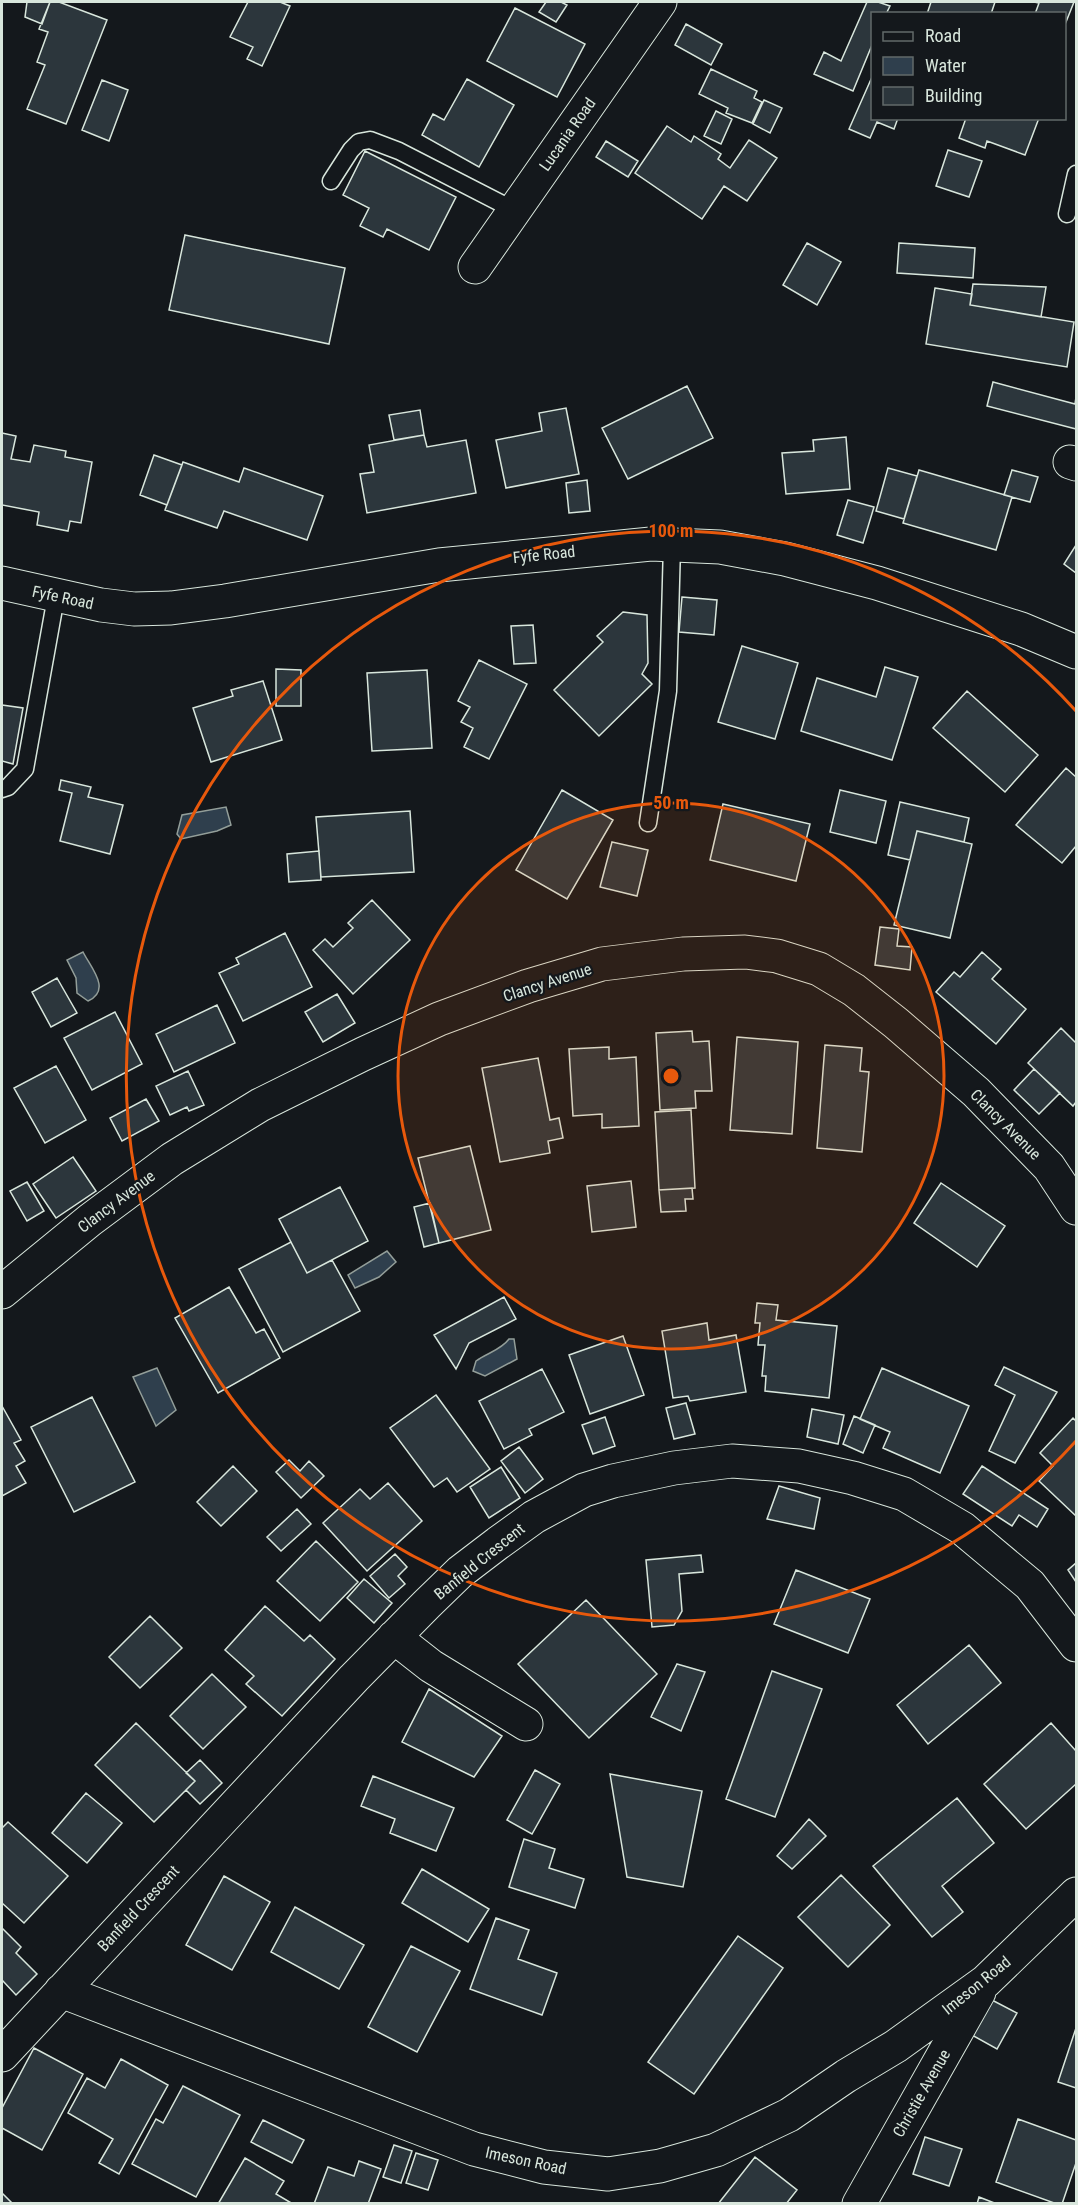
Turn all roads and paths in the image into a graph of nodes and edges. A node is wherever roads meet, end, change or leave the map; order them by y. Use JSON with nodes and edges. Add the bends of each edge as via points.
{"nodes":[{"id":1,"x":660,"y":2,"type":"edge"},
{"id":2,"x":1077,"y":174,"type":"edge"},
{"id":3,"x":331,"y":182,"type":"dead end"},
{"id":4,"x":514,"y":210,"type":"junction"},
{"id":5,"x":1067,"y":214,"type":"dead end"},
{"id":6,"x":475,"y":267,"type":"dead end"},
{"id":7,"x":672,"y":545,"type":"junction"},
{"id":8,"x":2,"y":583,"type":"edge"},
{"id":9,"x":56,"y":597,"type":"junction"},
{"id":10,"x":1077,"y":652,"type":"edge"},
{"id":11,"x":2,"y":789,"type":"edge"},
{"id":12,"x":648,"y":823,"type":"dead end"},
{"id":13,"x":1077,"y":1208,"type":"edge"},
{"id":14,"x":2,"y":1292,"type":"edge"},
{"id":15,"x":394,"y":1637,"type":"junction"},
{"id":16,"x":1077,"y":1645,"type":"edge"},
{"id":17,"x":526,"y":1724,"type":"dead end"},
{"id":18,"x":1077,"y":1894,"type":"edge"},
{"id":19,"x":985,"y":1982,"type":"junction"},
{"id":20,"x":61,"y":1991,"type":"junction"},
{"id":21,"x":2,"y":2055,"type":"edge"},
{"id":22,"x":859,"y":2204,"type":"edge"}],
"edges":[{"from":1,"to":4,"type":"street","name":"Lucania Road"},
{"from":2,"to":5,"type":"lane"},
{"from":3,"to":4,"type":"lane","via":[[351,150],[370,140]]},
{"from":4,"to":6,"type":"street","name":"Lucania Road"},
{"from":7,"to":9,"type":"street","name":"Fyfe Road","via":[[439,565],[171,608],[134,609]]},
{"from":7,"to":10,"type":"street","name":"Fyfe Road","via":[[720,547],[866,580],[1021,629]]},
{"from":7,"to":12,"type":"lane","via":[[668,691]]},
{"from":8,"to":9,"type":"street","name":"Fyfe Road"},
{"from":9,"to":11,"type":"lane","via":[[25,769]]},
{"from":13,"to":14,"type":"street","name":"Clancy Avenue","via":[[1049,1167],[976,1092],[854,990],[819,969],[777,956],[745,952],[683,954],[602,964],[528,986],[439,1019],[260,1105],[172,1159]]},
{"from":15,"to":16,"type":"street","name":"Banfield Crescent","via":[[488,1550],[534,1517],[584,1490],[674,1468],[732,1461],[799,1466],[904,1494],[962,1528],[1030,1585]]},
{"from":15,"to":17,"type":"street","via":[[431,1666]]},
{"from":15,"to":20,"type":"street","name":"Banfield Crescent"},
{"from":18,"to":19,"type":"street","name":"Imeson Road"},
{"from":19,"to":20,"type":"street","name":"Imeson Road","via":[[789,2115],[717,2150],[660,2166],[609,2174],[544,2167],[474,2149]]},
{"from":19,"to":22,"type":"street","name":"Christie Avenue"},
{"from":20,"to":21,"type":"street","name":"Banfield Crescent"}]}
